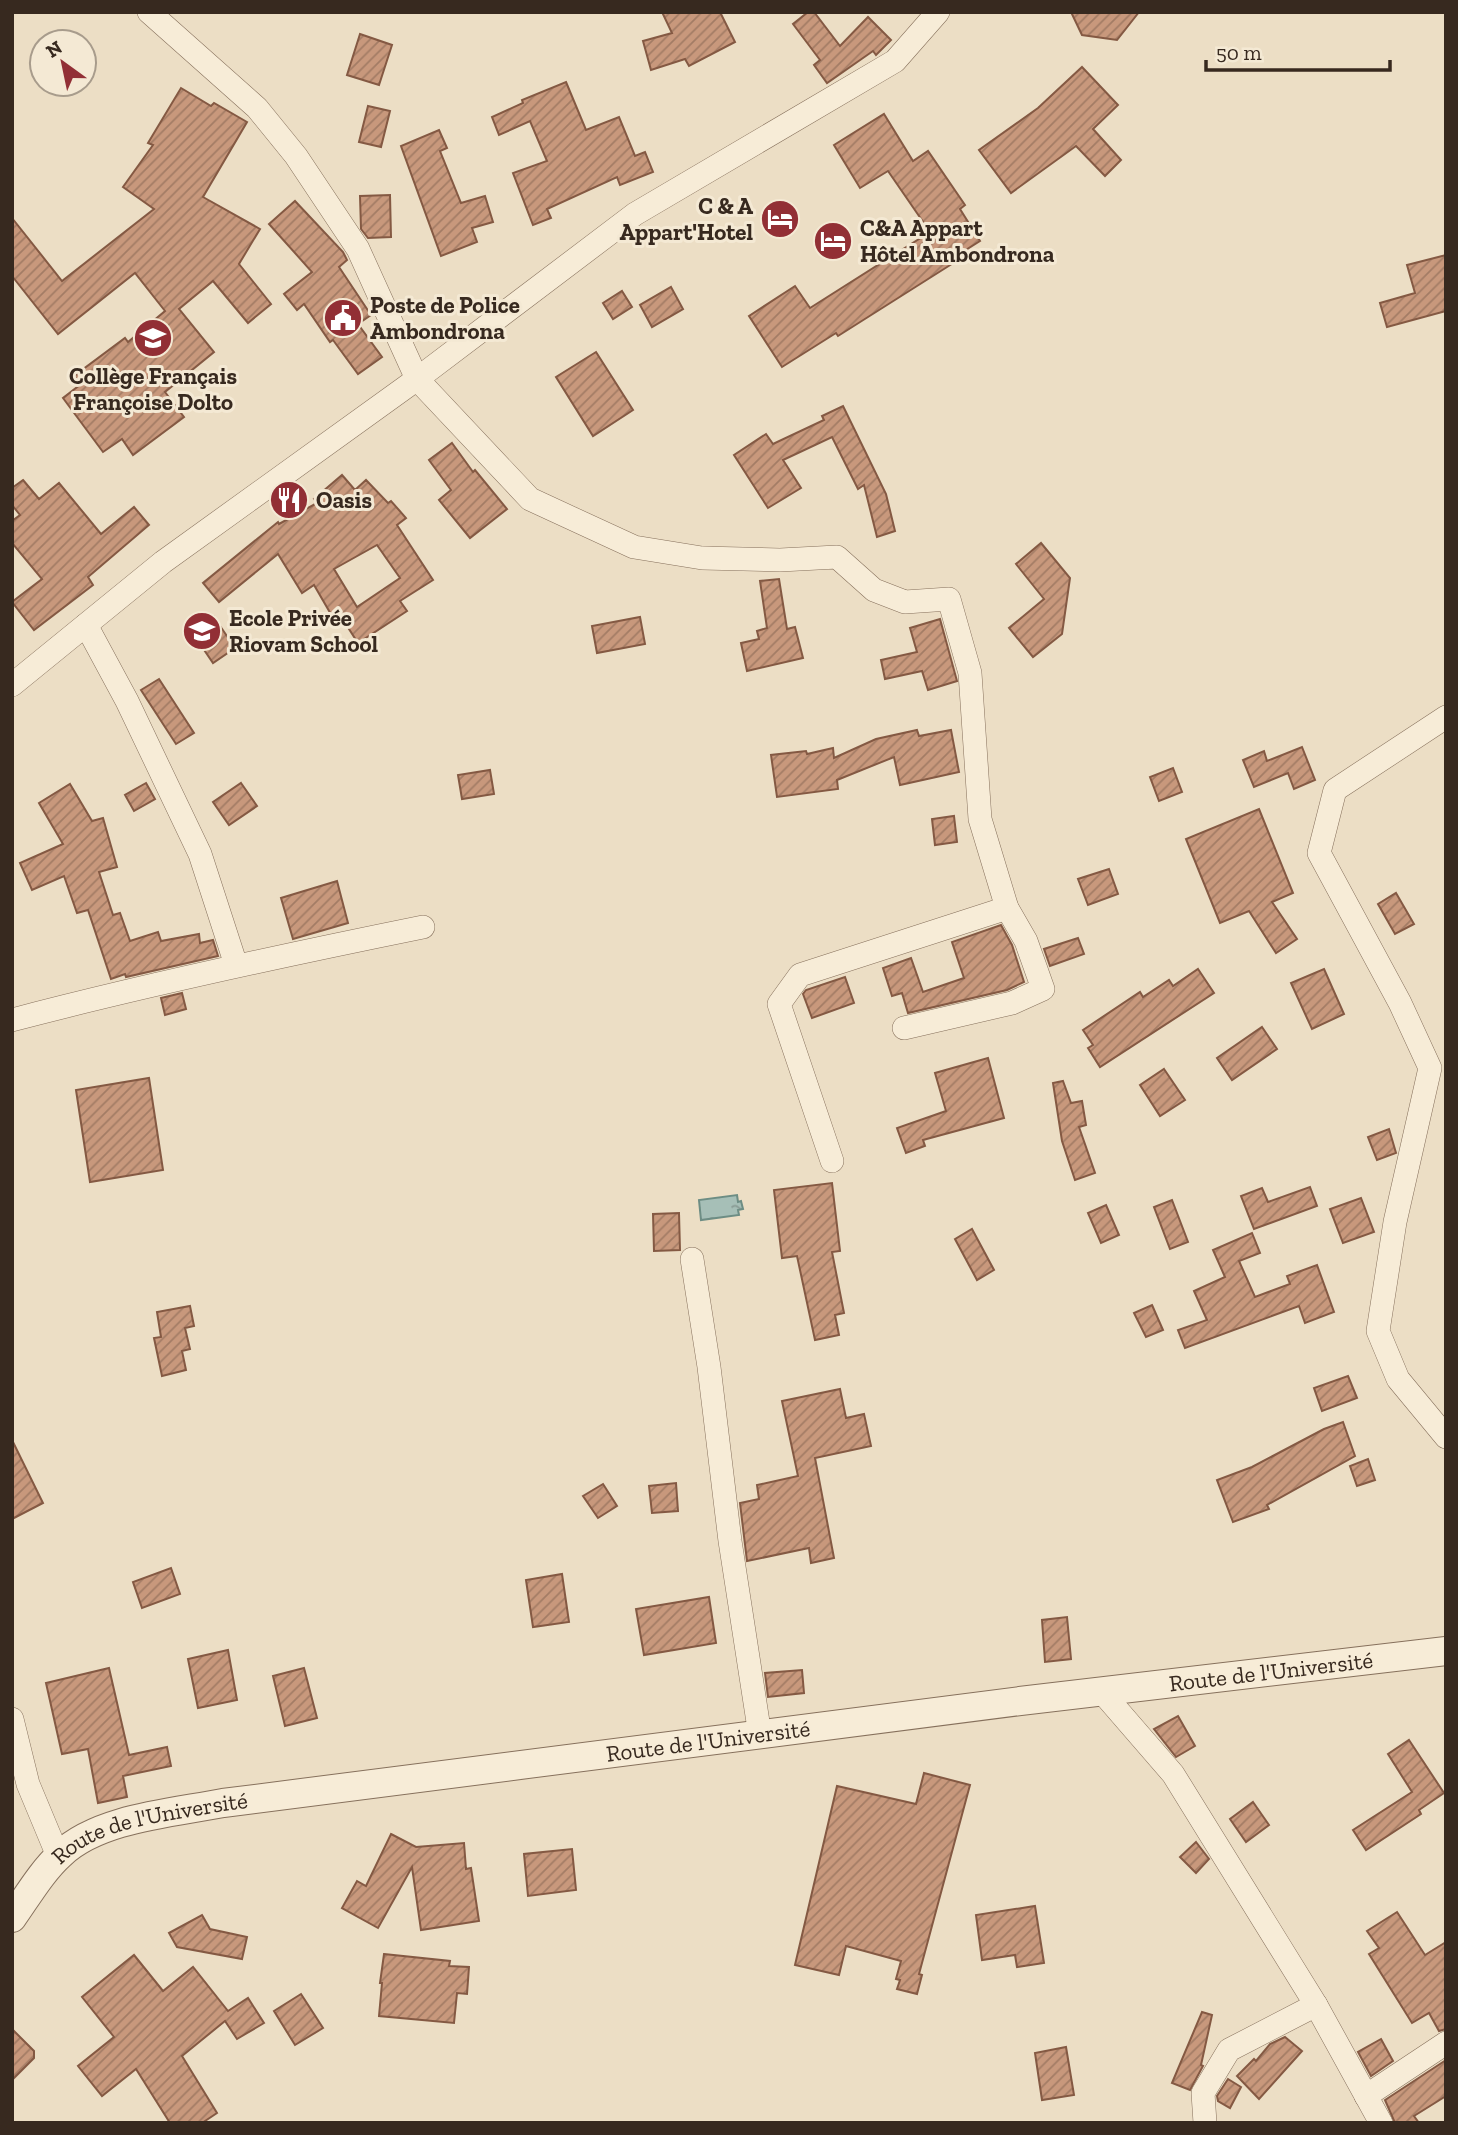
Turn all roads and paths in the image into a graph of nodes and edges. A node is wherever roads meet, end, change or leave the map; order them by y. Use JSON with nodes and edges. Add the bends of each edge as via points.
{"nodes":[{"id":1,"x":149,"y":12,"type":"edge"},
{"id":2,"x":938,"y":12,"type":"edge"},
{"id":3,"x":416,"y":379,"type":"junction"},
{"id":4,"x":86,"y":625,"type":"junction"},
{"id":5,"x":12,"y":685,"type":"edge"},
{"id":6,"x":1446,"y":717,"type":"edge"},
{"id":7,"x":1007,"y":908,"type":"junction"},
{"id":8,"x":423,"y":927,"type":"dead end"},
{"id":9,"x":236,"y":965,"type":"junction"},
{"id":10,"x":12,"y":1020,"type":"edge"},
{"id":11,"x":904,"y":1028,"type":"dead end"},
{"id":12,"x":832,"y":1161,"type":"dead end"},
{"id":13,"x":692,"y":1259,"type":"dead end"},
{"id":14,"x":1446,"y":1437,"type":"edge"},
{"id":15,"x":1446,"y":1651,"type":"edge"},
{"id":16,"x":1102,"y":1692,"type":"junction"},
{"id":17,"x":12,"y":1719,"type":"edge"},
{"id":18,"x":760,"y":1735,"type":"junction"},
{"id":19,"x":58,"y":1856,"type":"junction"},
{"id":20,"x":12,"y":1918,"type":"edge"},
{"id":21,"x":1316,"y":2005,"type":"junction"},
{"id":22,"x":1446,"y":2043,"type":"edge"},
{"id":23,"x":1366,"y":2096,"type":"junction"},
{"id":24,"x":1205,"y":2123,"type":"edge"},
{"id":25,"x":1381,"y":2123,"type":"edge"}],
"edges":[{"from":1,"to":3,"type":"street","via":[[257,108],[296,156],[358,249]]},
{"from":2,"to":3,"type":"street","via":[[895,61],[635,214]]},
{"from":3,"to":4,"type":"street","via":[[163,562]]},
{"from":3,"to":7,"type":"street","via":[[530,499],[634,547],[702,558],[837,557],[874,590],[905,602],[949,598],[970,673],[980,819]]},
{"from":4,"to":5,"type":"street"},
{"from":4,"to":9,"type":"street","via":[[128,701],[200,854]]},
{"from":6,"to":14,"type":"street","via":[[1335,790],[1319,853],[1430,1068],[1395,1222],[1378,1331],[1398,1380]]},
{"from":7,"to":11,"type":"street","via":[[1026,941],[1043,989],[1012,1003]]},
{"from":7,"to":12,"type":"street","via":[[800,975],[779,1004]]},
{"from":8,"to":9,"type":"street"},
{"from":9,"to":10,"type":"street"},
{"from":13,"to":18,"type":"street"},
{"from":15,"to":16,"type":"street","name":"Route de l'Université"},
{"from":16,"to":18,"type":"street","name":"Route de l'Université"},
{"from":16,"to":21,"type":"street","via":[[1173,1774]]},
{"from":17,"to":19,"type":"street","via":[[28,1784]]},
{"from":18,"to":19,"type":"street","name":"Route de l'Université","via":[[223,1802],[104,1827]]},
{"from":19,"to":20,"type":"street","name":"Route de l'Université"},
{"from":21,"to":23,"type":"street"},
{"from":21,"to":24,"type":"street","via":[[1228,2050],[1203,2093]]},
{"from":22,"to":23,"type":"street"},
{"from":23,"to":25,"type":"street"}]}
